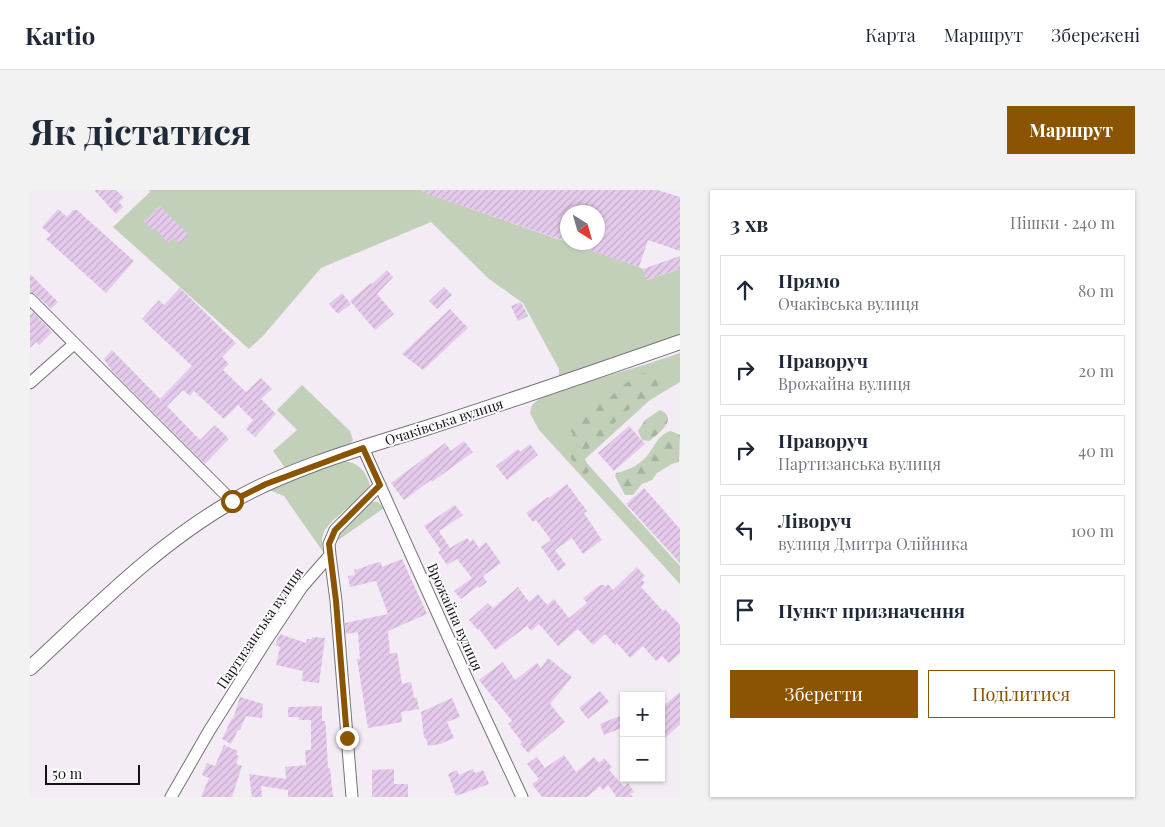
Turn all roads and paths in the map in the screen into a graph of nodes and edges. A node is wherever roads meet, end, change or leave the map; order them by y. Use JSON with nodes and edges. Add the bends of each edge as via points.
{"nodes":[{"id":1,"x":30,"y":299,"type":"edge"},
{"id":2,"x":680,"y":342,"type":"edge"},
{"id":3,"x":74,"y":344,"type":"junction"},
{"id":4,"x":30,"y":383,"type":"edge"},
{"id":5,"x":363,"y":448,"type":"junction"},
{"id":6,"x":380,"y":485,"type":"junction"},
{"id":7,"x":232,"y":501,"type":"junction"},
{"id":8,"x":330,"y":555,"type":"junction"},
{"id":9,"x":30,"y":668,"type":"edge"},
{"id":10,"x":171,"y":797,"type":"edge"},
{"id":11,"x":352,"y":797,"type":"edge"},
{"id":12,"x":522,"y":797,"type":"edge"}],
"edges":[{"from":1,"to":3,"type":"street"},
{"from":2,"to":5,"type":"street","name":"Очаківська вулиця"},
{"from":3,"to":4,"type":"street"},
{"from":3,"to":7,"type":"street"},
{"from":5,"to":6,"type":"street","name":"Врожайна вулиця"},
{"from":5,"to":7,"type":"street","name":"Очаківська вулиця","via":[[266,484]]},
{"from":6,"to":8,"type":"street","via":[[335,530],[329,544]]},
{"from":6,"to":12,"type":"street","name":"Врожайна вулиця"},
{"from":7,"to":9,"type":"street","name":"Очаківська вулиця","via":[[145,562]]},
{"from":8,"to":10,"type":"street","name":"Партизанська вулиця","via":[[302,587],[264,644]]},
{"from":8,"to":11,"type":"street"}]}
